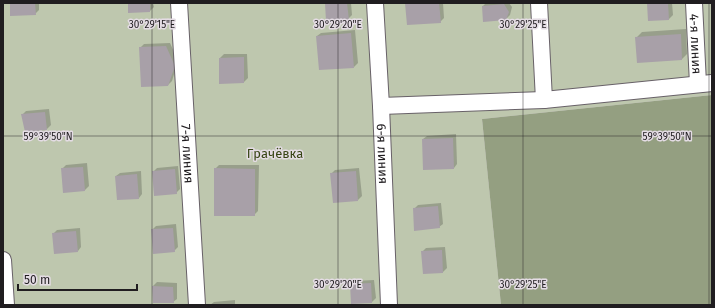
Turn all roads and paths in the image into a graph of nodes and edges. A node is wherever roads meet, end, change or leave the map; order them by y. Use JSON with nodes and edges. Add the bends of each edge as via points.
{"nodes":[{"id":1,"x":179,"y":3,"type":"edge"},
{"id":2,"x":375,"y":3,"type":"edge"},
{"id":3,"x":539,"y":3,"type":"edge"},
{"id":4,"x":694,"y":3,"type":"edge"},
{"id":5,"x":705,"y":84,"type":"edge"},
{"id":6,"x":544,"y":100,"type":"junction"},
{"id":7,"x":381,"y":106,"type":"junction"},
{"id":8,"x":3,"y":260,"type":"edge"},
{"id":9,"x":6,"y":305,"type":"edge"},
{"id":10,"x":197,"y":305,"type":"edge"},
{"id":11,"x":388,"y":305,"type":"edge"}],
"edges":[{"from":1,"to":10,"type":"lane","name":"7-я линия"},
{"from":2,"to":7,"type":"lane","name":"6-я линия"},
{"from":3,"to":6,"type":"lane"},
{"from":4,"to":5,"type":"lane","name":"4-я линия"},
{"from":5,"to":6,"type":"lane"},
{"from":6,"to":7,"type":"lane"},
{"from":7,"to":11,"type":"lane","name":"6-я линия"},
{"from":8,"to":9,"type":"lane"}]}
